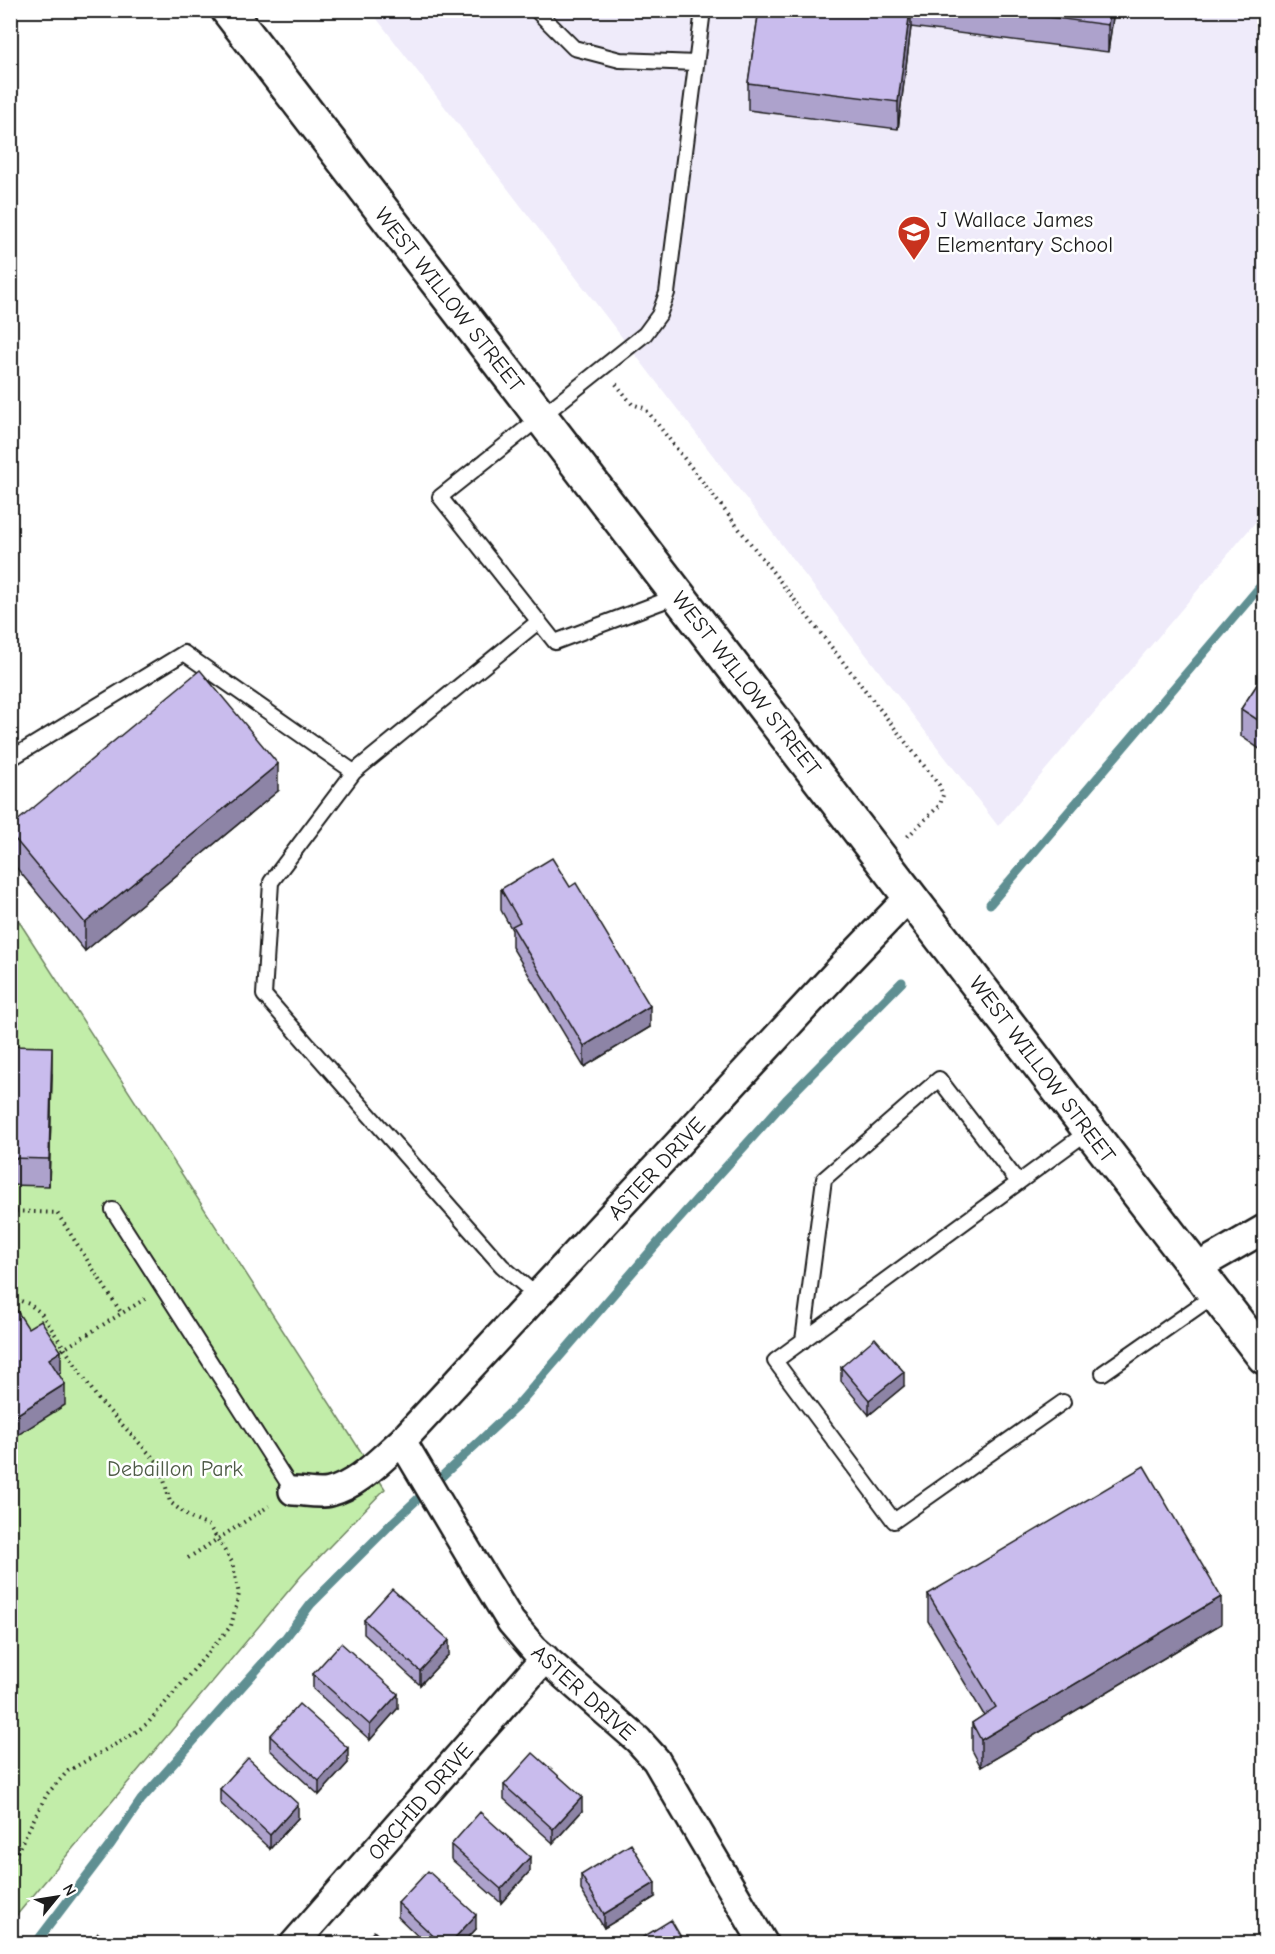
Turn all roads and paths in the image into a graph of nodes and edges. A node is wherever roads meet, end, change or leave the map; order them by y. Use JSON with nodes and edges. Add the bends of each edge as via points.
{"nodes":[{"id":1,"x":228,"y":10,"type":"edge"},
{"id":2,"x":536,"y":10,"type":"edge"},
{"id":3,"x":704,"y":10,"type":"edge"},
{"id":4,"x":696,"y":63,"type":"junction"},
{"id":5,"x":603,"y":367,"type":"junction"},
{"id":6,"x":540,"y":416,"type":"junction"},
{"id":7,"x":679,"y":595,"type":"junction"},
{"id":8,"x":539,"y":621,"type":"junction"},
{"id":9,"x":10,"y":759,"type":"edge"},
{"id":10,"x":354,"y":772,"type":"junction"},
{"id":11,"x":905,"y":840,"type":"dead end"},
{"id":12,"x":910,"y":895,"type":"junction"},
{"id":13,"x":1090,"y":1130,"type":"junction"},
{"id":14,"x":1018,"y":1182,"type":"junction"},
{"id":15,"x":113,"y":1210,"type":"dead end"},
{"id":16,"x":10,"y":1211,"type":"edge"},
{"id":17,"x":1264,"y":1228,"type":"edge"},
{"id":18,"x":1196,"y":1268,"type":"junction"},
{"id":19,"x":163,"y":1288,"type":"junction"},
{"id":20,"x":1216,"y":1294,"type":"junction"},
{"id":21,"x":537,"y":1296,"type":"junction"},
{"id":22,"x":10,"y":1298,"type":"edge"},
{"id":23,"x":122,"y":1314,"type":"junction"},
{"id":24,"x":803,"y":1341,"type":"junction"},
{"id":25,"x":65,"y":1349,"type":"junction"},
{"id":26,"x":51,"y":1357,"type":"edge"},
{"id":27,"x":1264,"y":1357,"type":"edge"},
{"id":28,"x":1103,"y":1373,"type":"dead end"},
{"id":29,"x":1063,"y":1402,"type":"dead end"},
{"id":30,"x":402,"y":1441,"type":"junction"},
{"id":31,"x":293,"y":1491,"type":"junction"},
{"id":32,"x":218,"y":1539,"type":"junction"},
{"id":33,"x":188,"y":1558,"type":"dead end"},
{"id":34,"x":545,"y":1658,"type":"junction"},
{"id":35,"x":10,"y":1865,"type":"edge"},
{"id":36,"x":294,"y":1944,"type":"edge"},
{"id":37,"x":764,"y":1944,"type":"edge"}],
"edges":[{"from":1,"to":6,"type":"main road","name":"WEST WILLOW STREET"},
{"from":2,"to":4,"type":"lane","via":[[574,48],[620,60]]},
{"from":3,"to":4,"type":"lane"},
{"from":4,"to":5,"type":"lane","via":[[667,293],[659,315],[645,334]]},
{"from":5,"to":6,"type":"lane"},
{"from":5,"to":11,"type":"path","via":[[632,404],[648,412],[939,784],[943,795],[940,805]]},
{"from":6,"to":7,"type":"main road","name":"WEST WILLOW STREET"},
{"from":6,"to":8,"type":"lane","via":[[440,497]]},
{"from":7,"to":8,"type":"lane","via":[[555,642]]},
{"from":7,"to":12,"type":"main road","name":"WEST WILLOW STREET"},
{"from":8,"to":10,"type":"lane"},
{"from":9,"to":10,"type":"lane","via":[[184,653]]},
{"from":10,"to":21,"type":"lane","via":[[270,882],[264,995],[502,1266]]},
{"from":12,"to":13,"type":"main road","name":"WEST WILLOW STREET"},
{"from":12,"to":21,"type":"street","name":"ASTER DRIVE"},
{"from":13,"to":14,"type":"lane"},
{"from":13,"to":18,"type":"main road","name":"WEST WILLOW STREET"},
{"from":14,"to":24,"type":"lane"},
{"from":14,"to":24,"type":"lane","via":[[939,1079],[824,1179]]},
{"from":15,"to":19,"type":"lane"},
{"from":16,"to":23,"type":"path","via":[[57,1213]]},
{"from":17,"to":18,"type":"street"},
{"from":18,"to":20,"type":"main road","name":"WEST WILLOW STREET"},
{"from":19,"to":23,"type":"path"},
{"from":19,"to":31,"type":"lane"},
{"from":20,"to":27,"type":"main road","name":"WEST WILLOW STREET"},
{"from":20,"to":28,"type":"lane"},
{"from":21,"to":30,"type":"street","name":"ASTER DRIVE"},
{"from":22,"to":25,"type":"path","via":[[41,1313]]},
{"from":23,"to":25,"type":"path"},
{"from":24,"to":29,"type":"lane","via":[[775,1361],[894,1521]]},
{"from":25,"to":26,"type":"path"},
{"from":25,"to":32,"type":"path","via":[[98,1399],[159,1465],[170,1502],[190,1518],[209,1526]]},
{"from":30,"to":31,"type":"street","name":"ASTER DRIVE","via":[[343,1487],[328,1493]]},
{"from":30,"to":34,"type":"street","name":"ASTER DRIVE","via":[[512,1622]]},
{"from":31,"to":32,"type":"path"},
{"from":32,"to":33,"type":"path"},
{"from":32,"to":35,"type":"path","via":[[232,1562],[239,1594],[231,1626],[148,1723],[68,1771],[47,1794]]},
{"from":34,"to":36,"type":"street","name":"ORCHID DRIVE"},
{"from":34,"to":37,"type":"street","name":"ASTER DRIVE","via":[[638,1740],[656,1761]]}]}
